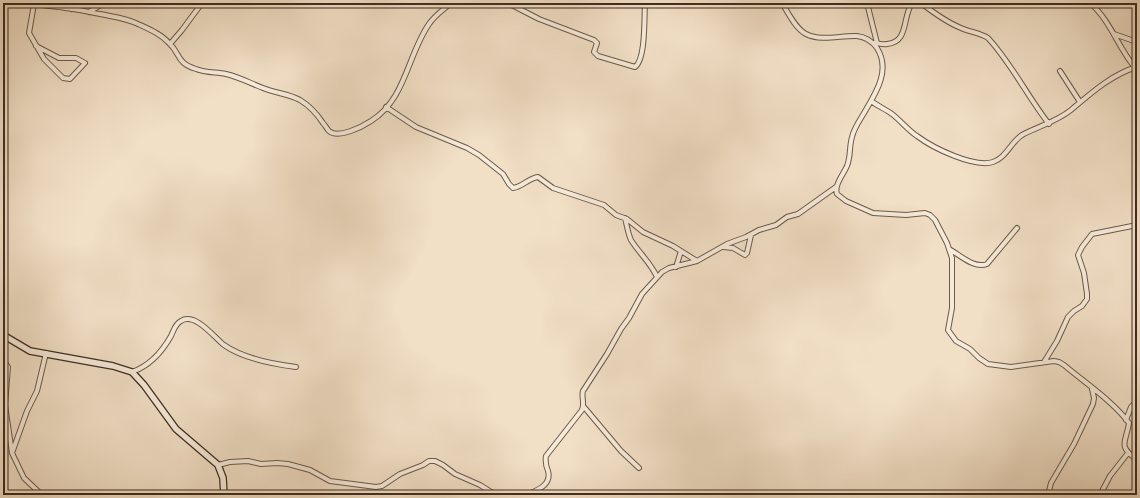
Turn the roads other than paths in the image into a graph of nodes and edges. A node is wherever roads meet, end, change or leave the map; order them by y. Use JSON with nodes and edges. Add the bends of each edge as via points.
{"nodes":[{"id":1,"x":33,"y":3,"type":"edge"},
{"id":2,"x":74,"y":3,"type":"edge"},
{"id":3,"x":104,"y":3,"type":"edge"},
{"id":4,"x":202,"y":3,"type":"edge"},
{"id":5,"x":451,"y":3,"type":"edge"},
{"id":6,"x":508,"y":3,"type":"edge"},
{"id":7,"x":645,"y":3,"type":"edge"},
{"id":8,"x":782,"y":3,"type":"edge"},
{"id":9,"x":867,"y":3,"type":"edge"},
{"id":10,"x":912,"y":3,"type":"edge"},
{"id":11,"x":921,"y":3,"type":"edge"},
{"id":12,"x":1090,"y":3,"type":"edge"},
{"id":13,"x":71,"y":9,"type":"junction"},
{"id":14,"x":88,"y":12,"type":"junction"},
{"id":15,"x":1113,"y":34,"type":"junction"},
{"id":16,"x":1137,"y":42,"type":"edge"},
{"id":17,"x":876,"y":43,"type":"junction"},
{"id":18,"x":170,"y":44,"type":"junction"},
{"id":19,"x":36,"y":46,"type":"junction"},
{"id":20,"x":1137,"y":48,"type":"edge"},
{"id":21,"x":1134,"y":67,"type":"edge"},
{"id":22,"x":1060,"y":71,"type":"dead end"},
{"id":23,"x":871,"y":101,"type":"junction"},
{"id":24,"x":1080,"y":102,"type":"junction"},
{"id":25,"x":386,"y":107,"type":"junction"},
{"id":26,"x":1049,"y":124,"type":"junction"},
{"id":27,"x":836,"y":187,"type":"junction"},
{"id":28,"x":828,"y":192,"type":"junction"},
{"id":29,"x":837,"y":195,"type":"junction"},
{"id":30,"x":626,"y":218,"type":"junction"},
{"id":31,"x":1137,"y":225,"type":"edge"},
{"id":32,"x":1017,"y":228,"type":"dead end"},
{"id":33,"x":752,"y":235,"type":"junction"},
{"id":34,"x":722,"y":247,"type":"junction"},
{"id":35,"x":949,"y":249,"type":"junction"},
{"id":36,"x":681,"y":251,"type":"junction"},
{"id":37,"x":697,"y":261,"type":"junction"},
{"id":38,"x":676,"y":266,"type":"junction"},
{"id":39,"x":657,"y":277,"type":"junction"},
{"id":40,"x":3,"y":335,"type":"edge"},
{"id":41,"x":46,"y":353,"type":"junction"},
{"id":42,"x":3,"y":359,"type":"edge"},
{"id":43,"x":1044,"y":362,"type":"junction"},
{"id":44,"x":296,"y":367,"type":"dead end"},
{"id":45,"x":132,"y":372,"type":"junction"},
{"id":46,"x":1092,"y":389,"type":"junction"},
{"id":47,"x":1137,"y":401,"type":"edge"},
{"id":48,"x":584,"y":407,"type":"junction"},
{"id":49,"x":1126,"y":420,"type":"junction"},
{"id":50,"x":12,"y":453,"type":"junction"},
{"id":51,"x":1128,"y":453,"type":"junction"},
{"id":52,"x":1137,"y":460,"type":"edge"},
{"id":53,"x":218,"y":465,"type":"junction"},
{"id":54,"x":639,"y":468,"type":"dead end"},
{"id":55,"x":35,"y":489,"type":"junction"},
{"id":56,"x":32,"y":495,"type":"edge"},
{"id":57,"x":42,"y":495,"type":"edge"},
{"id":58,"x":224,"y":495,"type":"edge"},
{"id":59,"x":496,"y":495,"type":"edge"},
{"id":60,"x":527,"y":495,"type":"edge"},
{"id":61,"x":1048,"y":495,"type":"edge"},
{"id":62,"x":1100,"y":495,"type":"edge"}],
"edges":[{"from":1,"to":13,"type":"street"},
{"from":1,"to":19,"type":"street","via":[[29,33]]},
{"from":2,"to":13,"type":"street"},
{"from":3,"to":14,"type":"street"},
{"from":4,"to":18,"type":"street"},
{"from":5,"to":25,"type":"street","via":[[429,24],[412,56],[402,85]]},
{"from":6,"to":7,"type":"street","via":[[540,19],[594,40],[597,43],[594,52],[598,56],[635,67],[641,55]]},
{"from":8,"to":17,"type":"street","via":[[805,34],[815,38],[859,36]]},
{"from":9,"to":17,"type":"street"},
{"from":10,"to":17,"type":"street","via":[[902,37],[888,44]]},
{"from":11,"to":26,"type":"street","via":[[947,21],[988,38]]},
{"from":12,"to":15,"type":"street","via":[[1102,15]]},
{"from":13,"to":14,"type":"street"},
{"from":14,"to":18,"type":"street","via":[[130,20],[150,29]]},
{"from":15,"to":16,"type":"street"},
{"from":15,"to":21,"type":"street"},
{"from":17,"to":23,"type":"street","via":[[883,69],[882,78]]},
{"from":18,"to":25,"type":"street","via":[[178,57],[188,66],[234,76],[300,100],[317,114],[329,131],[334,133],[344,133],[365,124]]},
{"from":19,"to":19,"type":"street","via":[[44,59],[63,78],[70,79],[85,63],[76,58],[59,58]]},
{"from":20,"to":21,"type":"street"},
{"from":21,"to":24,"type":"street"},
{"from":22,"to":24,"type":"street"},
{"from":23,"to":26,"type":"street","via":[[926,142],[983,164],[997,160],[1021,136]]},
{"from":23,"to":27,"type":"street","via":[[852,136],[848,162]]},
{"from":24,"to":26,"type":"street"},
{"from":25,"to":30,"type":"street","via":[[416,127],[467,148],[503,174],[513,188],[538,178],[553,188],[597,202],[616,215]]},
{"from":27,"to":28,"type":"street"},
{"from":27,"to":29,"type":"street"},
{"from":28,"to":29,"type":"street"},
{"from":28,"to":33,"type":"street","via":[[798,214]]},
{"from":29,"to":35,"type":"street","via":[[873,213],[930,215]]},
{"from":30,"to":36,"type":"street","via":[[643,232]]},
{"from":30,"to":39,"type":"street","via":[[632,241]]},
{"from":31,"to":43,"type":"street","via":[[1094,233],[1082,246],[1078,256],[1084,273],[1087,299],[1068,317]]},
{"from":32,"to":35,"type":"street","via":[[987,264],[982,266]]},
{"from":33,"to":34,"type":"street"},
{"from":33,"to":34,"type":"street","via":[[745,254],[733,248]]},
{"from":34,"to":37,"type":"street"},
{"from":35,"to":43,"type":"street","via":[[952,258],[952,308],[948,330],[956,341],[988,364],[1011,367]]},
{"from":36,"to":37,"type":"street"},
{"from":36,"to":38,"type":"street"},
{"from":37,"to":38,"type":"street"},
{"from":38,"to":39,"type":"street","via":[[665,269]]},
{"from":39,"to":48,"type":"street","via":[[642,294],[583,391]]},
{"from":40,"to":41,"type":"street","via":[[30,352]]},
{"from":41,"to":45,"type":"street"},
{"from":41,"to":50,"type":"street","via":[[37,391]]},
{"from":42,"to":50,"type":"street","via":[[8,367],[5,405]]},
{"from":43,"to":46,"type":"street","via":[[1059,362]]},
{"from":44,"to":45,"type":"street","via":[[276,364],[237,352],[201,325],[186,318],[175,326],[171,336],[153,360]]},
{"from":45,"to":53,"type":"street","via":[[176,429]]},
{"from":46,"to":49,"type":"street"},
{"from":46,"to":61,"type":"street","via":[[1092,404],[1074,444],[1051,483]]},
{"from":47,"to":49,"type":"street","via":[[1131,407]]},
{"from":48,"to":54,"type":"street"},
{"from":48,"to":60,"type":"street","via":[[546,456],[549,477],[545,484]]},
{"from":49,"to":51,"type":"street","via":[[1129,423],[1124,444]]},
{"from":50,"to":55,"type":"street","via":[[24,478]]},
{"from":51,"to":52,"type":"street"},
{"from":51,"to":62,"type":"street","via":[[1110,476]]},
{"from":53,"to":58,"type":"street","via":[[223,478]]},
{"from":53,"to":59,"type":"street","via":[[248,461],[261,464],[288,464],[310,470],[330,481],[376,487],[400,474],[435,461]]},
{"from":55,"to":56,"type":"street"},
{"from":55,"to":57,"type":"street"}]}
